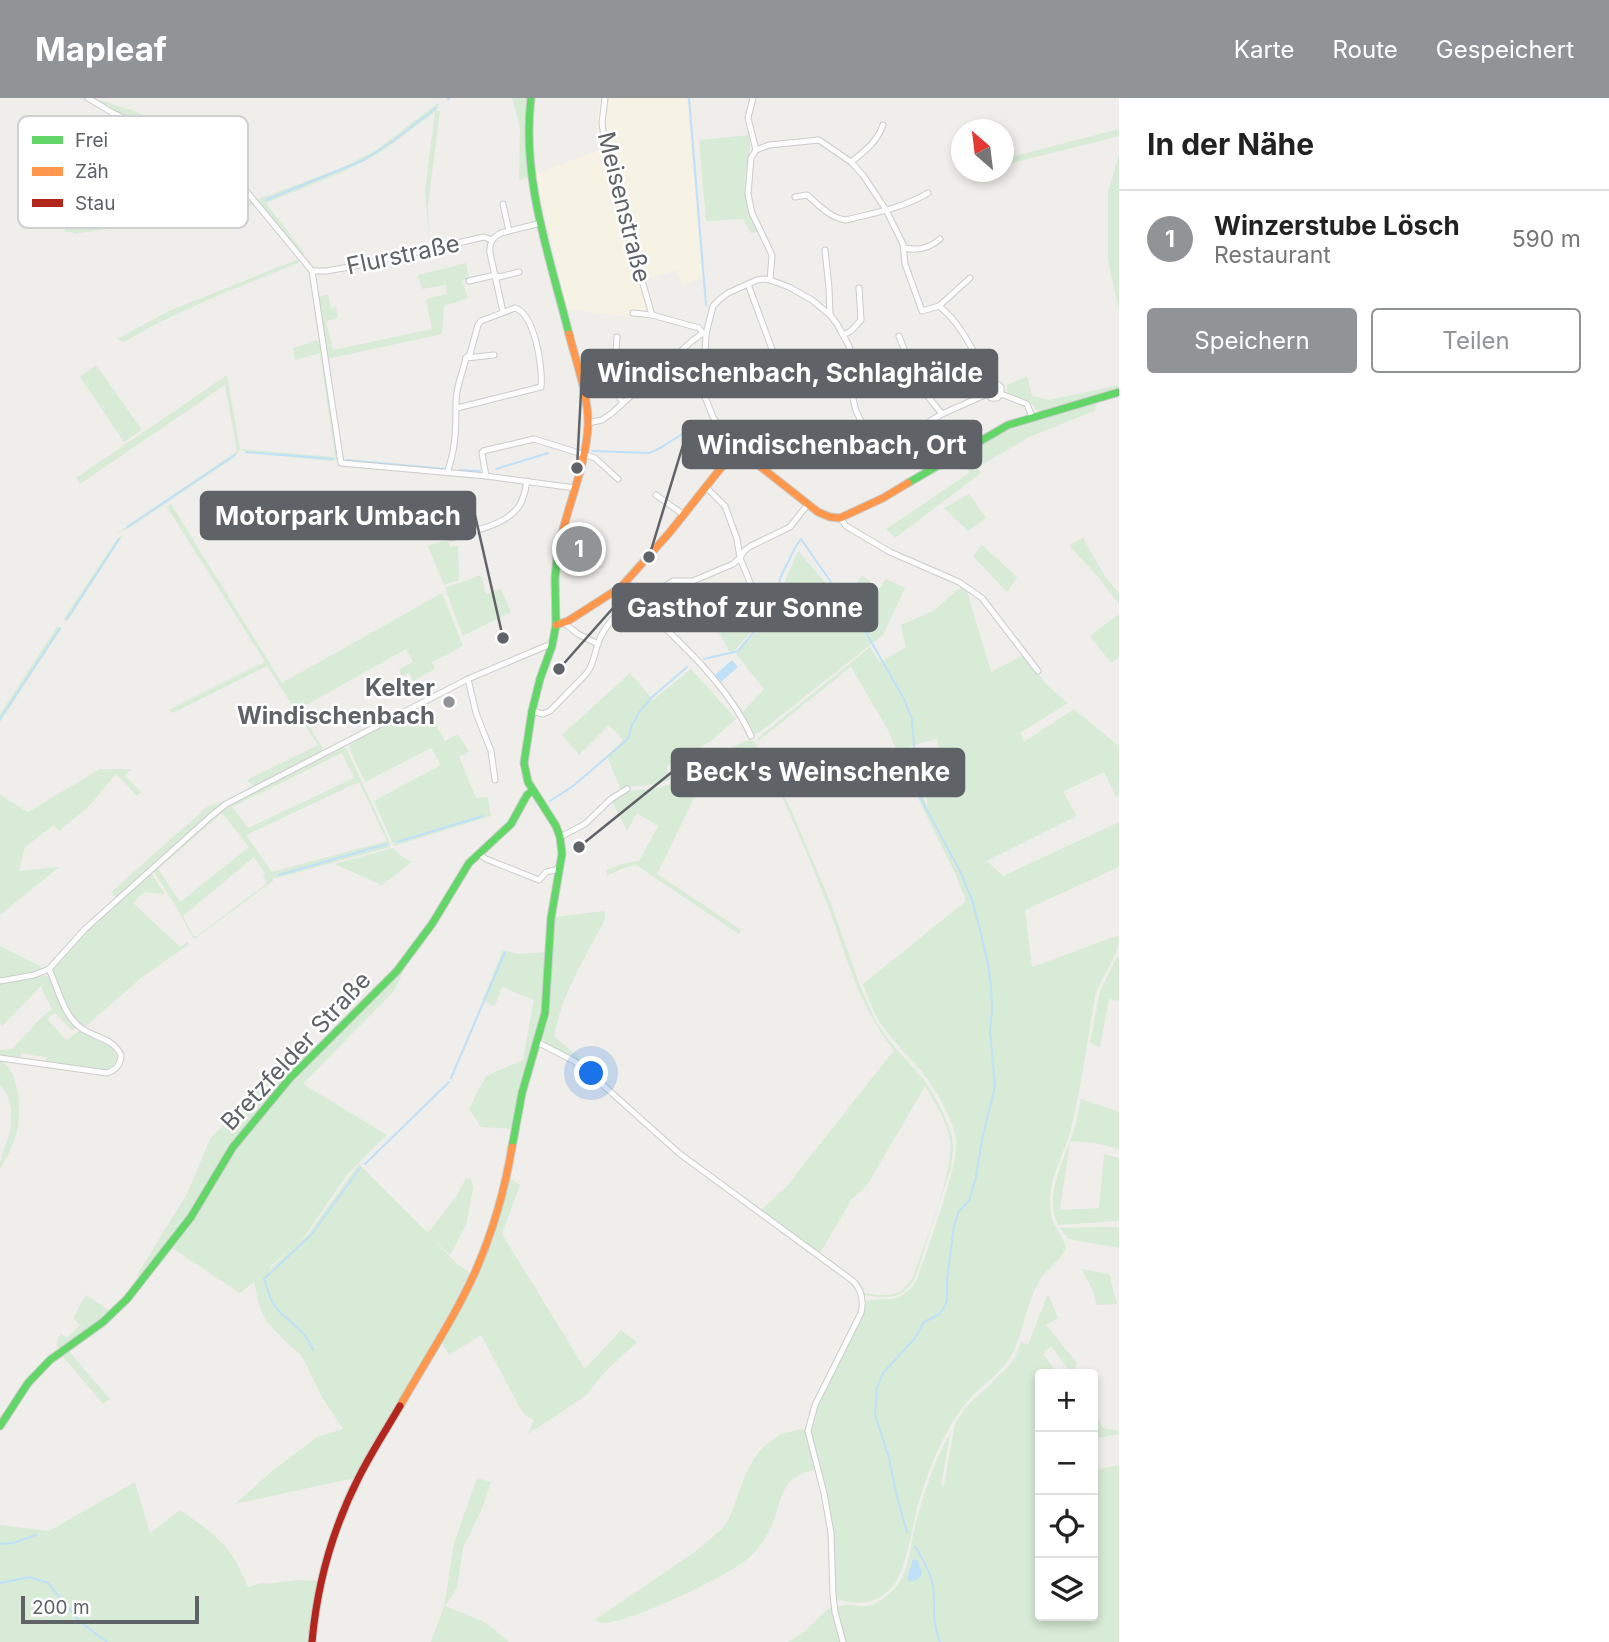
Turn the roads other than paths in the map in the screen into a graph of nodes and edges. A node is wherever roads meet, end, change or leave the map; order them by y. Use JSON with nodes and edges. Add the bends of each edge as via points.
{"nodes":[{"id":1,"x":88,"y":98,"type":"edge"},
{"id":2,"x":531,"y":98,"type":"edge"},
{"id":3,"x":605,"y":98,"type":"edge"},
{"id":4,"x":753,"y":98,"type":"edge"},
{"id":5,"x":119,"y":116,"type":"edge"},
{"id":6,"x":883,"y":125,"type":"dead end"},
{"id":7,"x":756,"y":150,"type":"junction"},
{"id":8,"x":851,"y":162,"type":"junction"},
{"id":9,"x":248,"y":193,"type":"edge"},
{"id":10,"x":928,"y":193,"type":"dead end"},
{"id":11,"x":795,"y":197,"type":"dead end"},
{"id":12,"x":503,"y":204,"type":"dead end"},
{"id":13,"x":886,"y":211,"type":"junction"},
{"id":14,"x":541,"y":223,"type":"junction"},
{"id":15,"x":509,"y":231,"type":"junction"},
{"id":16,"x":940,"y":239,"type":"dead end"},
{"id":17,"x":492,"y":240,"type":"junction"},
{"id":18,"x":904,"y":248,"type":"junction"},
{"id":19,"x":825,"y":250,"type":"dead end"},
{"id":20,"x":312,"y":271,"type":"junction"},
{"id":21,"x":519,"y":272,"type":"dead end"},
{"id":22,"x":495,"y":275,"type":"junction"},
{"id":23,"x":970,"y":278,"type":"dead end"},
{"id":24,"x":770,"y":280,"type":"junction"},
{"id":25,"x":470,"y":281,"type":"dead end"},
{"id":26,"x":747,"y":284,"type":"junction"},
{"id":27,"x":859,"y":288,"type":"dead end"},
{"id":28,"x":939,"y":306,"type":"junction"},
{"id":29,"x":503,"y":312,"type":"junction"},
{"id":30,"x":633,"y":313,"type":"dead end"},
{"id":31,"x":652,"y":315,"type":"junction"},
{"id":32,"x":830,"y":315,"type":"junction"},
{"id":33,"x":705,"y":333,"type":"junction"},
{"id":34,"x":843,"y":335,"type":"junction"},
{"id":35,"x":899,"y":336,"type":"dead end"},
{"id":36,"x":617,"y":337,"type":"dead end"},
{"id":37,"x":494,"y":355,"type":"dead end"},
{"id":38,"x":466,"y":358,"type":"junction"},
{"id":39,"x":776,"y":360,"type":"dead end"},
{"id":40,"x":990,"y":383,"type":"junction"},
{"id":41,"x":1119,"y":392,"type":"edge"},
{"id":42,"x":987,"y":394,"type":"junction"},
{"id":43,"x":1002,"y":394,"type":"junction"},
{"id":44,"x":623,"y":403,"type":"junction"},
{"id":45,"x":457,"y":408,"type":"junction"},
{"id":46,"x":942,"y":414,"type":"junction"},
{"id":47,"x":1032,"y":417,"type":"junction"},
{"id":48,"x":588,"y":423,"type":"junction"},
{"id":49,"x":584,"y":455,"type":"junction"},
{"id":50,"x":737,"y":456,"type":"junction"},
{"id":51,"x":447,"y":473,"type":"junction"},
{"id":52,"x":486,"y":477,"type":"junction"},
{"id":53,"x":618,"y":479,"type":"dead end"},
{"id":54,"x":527,"y":481,"type":"junction"},
{"id":55,"x":706,"y":487,"type":"junction"},
{"id":56,"x":575,"y":488,"type":"junction"},
{"id":57,"x":656,"y":495,"type":"dead end"},
{"id":58,"x":808,"y":504,"type":"junction"},
{"id":59,"x":684,"y":515,"type":"junction"},
{"id":60,"x":840,"y":518,"type":"junction"},
{"id":61,"x":451,"y":538,"type":"dead end"},
{"id":62,"x":740,"y":558,"type":"junction"},
{"id":63,"x":621,"y":587,"type":"junction"},
{"id":64,"x":754,"y":592,"type":"dead end"},
{"id":65,"x":636,"y":601,"type":"junction"},
{"id":66,"x":560,"y":624,"type":"junction"},
{"id":67,"x":598,"y":644,"type":"junction"},
{"id":68,"x":552,"y":646,"type":"junction"},
{"id":69,"x":1038,"y":671,"type":"dead end"},
{"id":70,"x":468,"y":679,"type":"junction"},
{"id":71,"x":533,"y":711,"type":"junction"},
{"id":72,"x":751,"y":736,"type":"dead end"},
{"id":73,"x":495,"y":780,"type":"dead end"},
{"id":74,"x":627,"y":789,"type":"dead end"},
{"id":75,"x":532,"y":791,"type":"junction"},
{"id":76,"x":560,"y":837,"type":"junction"},
{"id":77,"x":480,"y":854,"type":"junction"},
{"id":78,"x":560,"y":869,"type":"junction"},
{"id":79,"x":49,"y":969,"type":"junction"},
{"id":80,"x":0,"y":981,"type":"edge"},
{"id":81,"x":537,"y":1042,"type":"junction"},
{"id":82,"x":0,"y":1058,"type":"edge"},
{"id":83,"x":0,"y":1426,"type":"edge"},
{"id":84,"x":312,"y":1642,"type":"edge"},
{"id":85,"x":843,"y":1642,"type":"edge"}],
"edges":[{"from":1,"to":5,"type":"street"},
{"from":2,"to":14,"type":"main road","via":[[529,161]]},
{"from":3,"to":31,"type":"street","name":"Meisenstraße","via":[[602,123],[607,159]]},
{"from":4,"to":7,"type":"street","via":[[748,118]]},
{"from":6,"to":8,"type":"street","via":[[872,145]]},
{"from":7,"to":8,"type":"street","via":[[819,140]]},
{"from":7,"to":24,"type":"street","via":[[748,194],[772,255]]},
{"from":8,"to":13,"type":"street"},
{"from":9,"to":20,"type":"street"},
{"from":10,"to":13,"type":"street"},
{"from":11,"to":13,"type":"street","via":[[807,195],[839,219]]},
{"from":12,"to":15,"type":"street"},
{"from":13,"to":18,"type":"street"},
{"from":14,"to":15,"type":"street"},
{"from":14,"to":48,"type":"main road"},
{"from":15,"to":17,"type":"street"},
{"from":16,"to":18,"type":"street","via":[[929,247]]},
{"from":17,"to":20,"type":"street","name":"Flurstraße","via":[[484,237]]},
{"from":17,"to":22,"type":"street","via":[[489,249]]},
{"from":18,"to":28,"type":"street","via":[[922,312]]},
{"from":19,"to":32,"type":"street"},
{"from":20,"to":51,"type":"street","via":[[341,463]]},
{"from":21,"to":22,"type":"street"},
{"from":22,"to":25,"type":"street"},
{"from":22,"to":29,"type":"street"},
{"from":23,"to":28,"type":"street"},
{"from":24,"to":26,"type":"street"},
{"from":24,"to":32,"type":"street","via":[[812,300]]},
{"from":26,"to":33,"type":"street","via":[[713,306]]},
{"from":26,"to":39,"type":"street"},
{"from":27,"to":34,"type":"street","via":[[861,320]]},
{"from":28,"to":40,"type":"street","via":[[963,331]]},
{"from":29,"to":38,"type":"street","via":[[481,321]]},
{"from":29,"to":45,"type":"street","via":[[515,308],[524,312],[541,364],[541,387]]},
{"from":30,"to":31,"type":"street","name":"Meisenstraße"},
{"from":31,"to":33,"type":"street","name":"Meisenstraße"},
{"from":32,"to":34,"type":"street"},
{"from":33,"to":44,"type":"street"},
{"from":33,"to":50,"type":"street","via":[[703,392]]},
{"from":34,"to":46,"type":"street","via":[[852,358],[856,411],[873,440],[900,439]]},
{"from":35,"to":46,"type":"street","via":[[917,383]]},
{"from":36,"to":44,"type":"street","via":[[616,382]]},
{"from":37,"to":38,"type":"street"},
{"from":38,"to":45,"type":"street"},
{"from":40,"to":42,"type":"street"},
{"from":40,"to":43,"type":"street","via":[[999,384]]},
{"from":41,"to":47,"type":"main road"},
{"from":42,"to":43,"type":"street","via":[[994,398]]},
{"from":42,"to":46,"type":"street"},
{"from":43,"to":47,"type":"street","via":[[1027,404]]},
{"from":44,"to":48,"type":"street","via":[[602,421]]},
{"from":45,"to":51,"type":"street"},
{"from":47,"to":60,"type":"main road","via":[[986,436],[883,498]]},
{"from":48,"to":49,"type":"main road"},
{"from":49,"to":52,"type":"street","via":[[534,439],[520,442],[483,451]]},
{"from":49,"to":53,"type":"street","via":[[595,458]]},
{"from":49,"to":56,"type":"main road"},
{"from":50,"to":55,"type":"main road","via":[[728,460]]},
{"from":50,"to":58,"type":"main road","via":[[752,460]]},
{"from":51,"to":52,"type":"street"},
{"from":52,"to":54,"type":"street"},
{"from":54,"to":56,"type":"street"},
{"from":54,"to":61,"type":"street","via":[[521,503],[506,518]]},
{"from":55,"to":59,"type":"main road"},
{"from":55,"to":62,"type":"street","via":[[725,506]]},
{"from":56,"to":66,"type":"main road","via":[[557,554]]},
{"from":57,"to":59,"type":"street"},
{"from":58,"to":60,"type":"main road"},
{"from":58,"to":62,"type":"street","via":[[790,527],[751,545]]},
{"from":59,"to":63,"type":"main road"},
{"from":60,"to":69,"type":"street","via":[[890,552],[950,578],[982,598]]},
{"from":62,"to":64,"type":"street"},
{"from":62,"to":65,"type":"street"},
{"from":63,"to":65,"type":"street"},
{"from":63,"to":66,"type":"main road"},
{"from":65,"to":67,"type":"street","via":[[611,620]]},
{"from":65,"to":72,"type":"street","via":[[725,692]]},
{"from":66,"to":67,"type":"street"},
{"from":66,"to":68,"type":"main road"},
{"from":67,"to":71,"type":"street","via":[[591,668],[570,692],[550,711]]},
{"from":68,"to":70,"type":"street"},
{"from":68,"to":71,"type":"main road"},
{"from":70,"to":73,"type":"street","via":[[491,751]]},
{"from":70,"to":79,"type":"street","via":[[226,804],[85,929]]},
{"from":71,"to":75,"type":"main road","via":[[524,763]]},
{"from":74,"to":76,"type":"street","via":[[585,824]]},
{"from":75,"to":76,"type":"main road"},
{"from":75,"to":77,"type":"main road","name":"Bretzfelder Straße","via":[[511,824]]},
{"from":76,"to":78,"type":"main road"},
{"from":77,"to":78,"type":"street","via":[[539,880],[546,872]]},
{"from":77,"to":83,"type":"main road","name":"Bretzfelder Straße","via":[[397,971],[290,1078],[233,1147],[191,1217],[127,1299],[45,1365]]},
{"from":78,"to":81,"type":"main road","via":[[551,918],[545,1013]]},
{"from":79,"to":80,"type":"street"},
{"from":79,"to":82,"type":"street","via":[[70,1016],[79,1027],[114,1045],[121,1055],[119,1065],[107,1073]]},
{"from":81,"to":84,"type":"main road","via":[[491,1233],[456,1308],[349,1498],[322,1581]]},
{"from":81,"to":85,"type":"street","via":[[585,1069],[680,1154],[861,1291],[862,1313],[815,1405],[808,1431],[831,1533],[833,1595]]}]}
